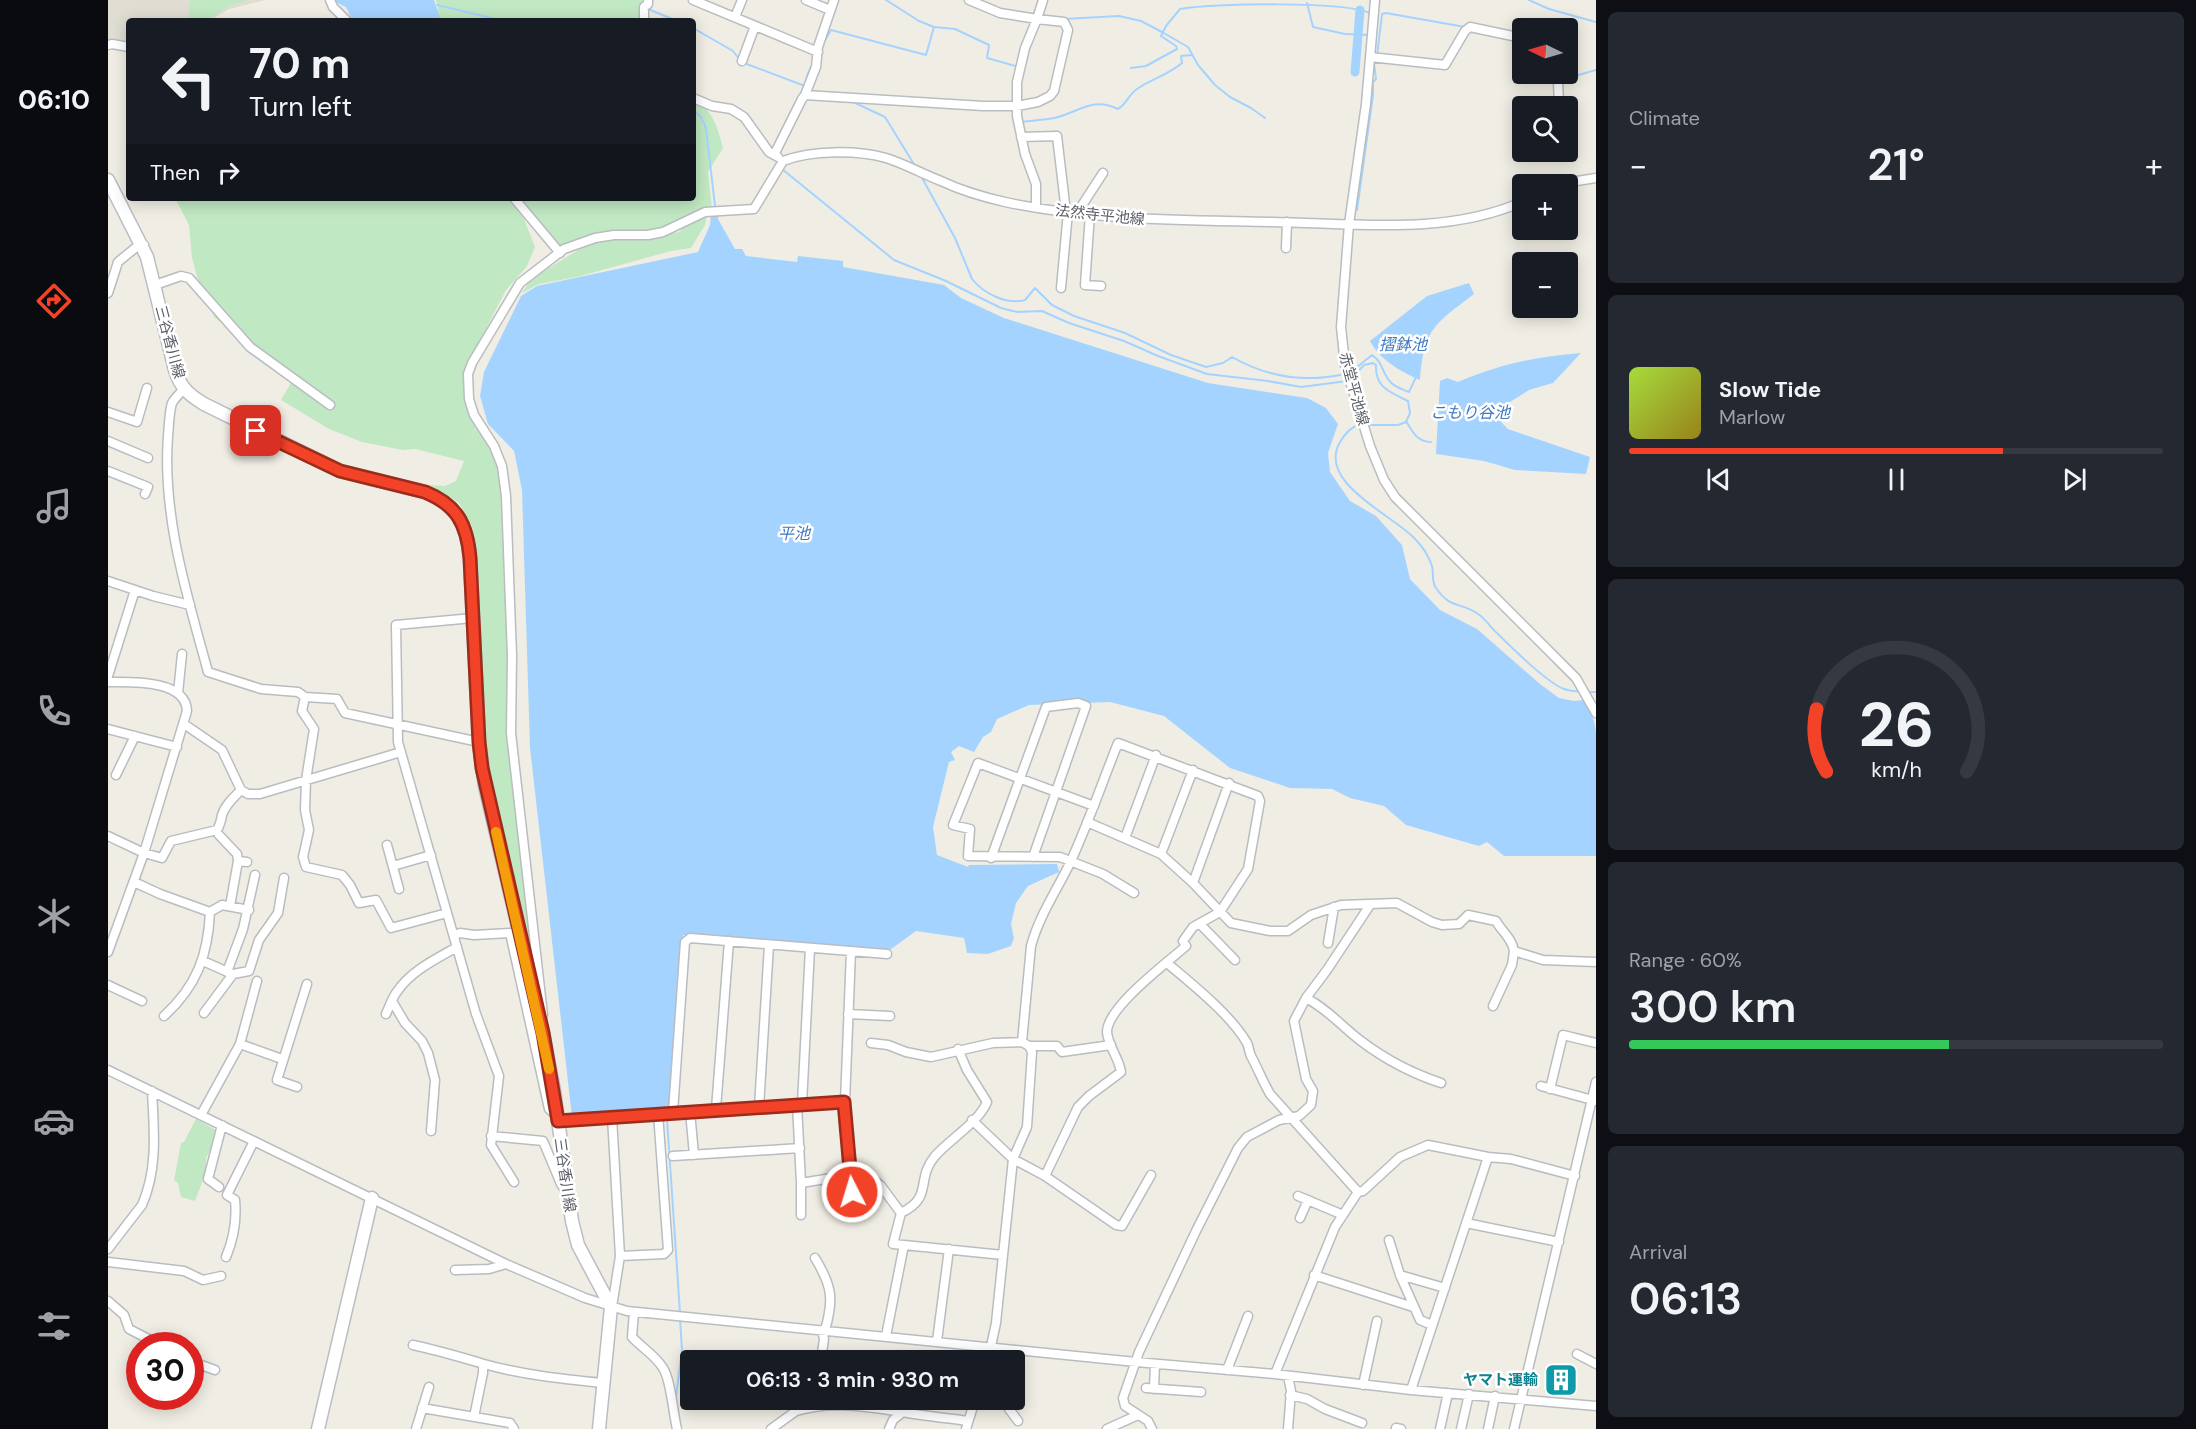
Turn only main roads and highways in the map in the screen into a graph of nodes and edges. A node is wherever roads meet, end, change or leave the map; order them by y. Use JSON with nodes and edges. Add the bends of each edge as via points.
{"nodes":[{"id":1,"x":108,"y":180,"type":"edge"},
{"id":2,"x":372,"y":1198,"type":"road end"},
{"id":3,"x":318,"y":1429,"type":"edge"},
{"id":4,"x":599,"y":1429,"type":"edge"}],
"edges":[{"from":1,"to":4,"type":"main road","name":"三谷香川線","via":[[143,245],[175,370],[184,389],[204,404],[314,460],[438,498],[451,507],[465,528],[485,786],[543,1033],[572,1221],[578,1245],[612,1307]]},
{"from":2,"to":3,"type":"main road"}]}
